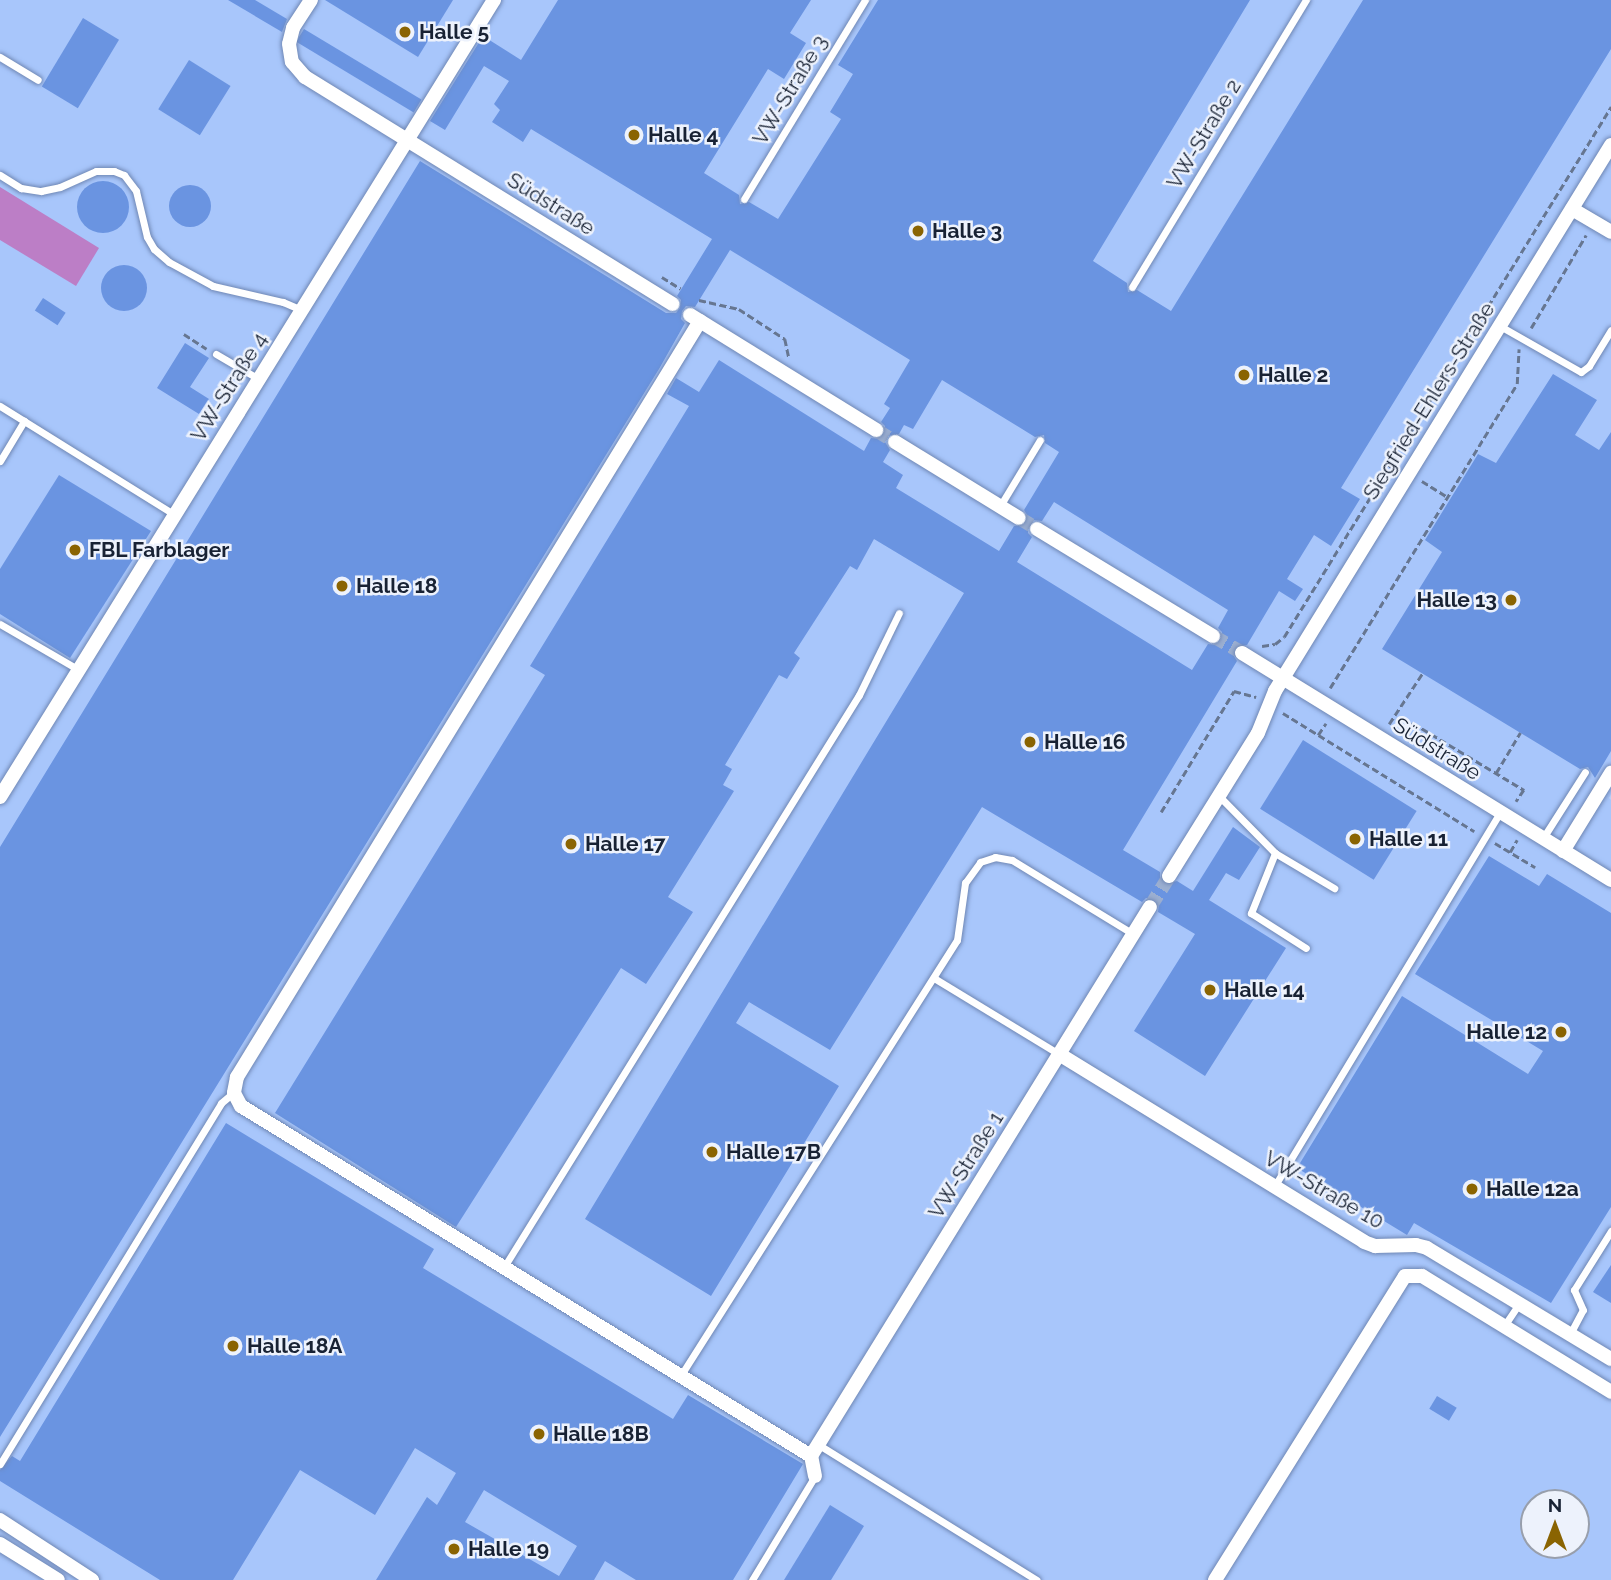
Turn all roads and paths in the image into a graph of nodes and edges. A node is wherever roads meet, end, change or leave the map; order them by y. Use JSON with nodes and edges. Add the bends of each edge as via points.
{"nodes":[{"id":1,"x":310,"y":0,"type":"edge"},
{"id":2,"x":494,"y":0,"type":"edge"},
{"id":3,"x":865,"y":0,"type":"edge"},
{"id":4,"x":1306,"y":0,"type":"edge"},
{"id":5,"x":0,"y":57,"type":"edge"},
{"id":6,"x":38,"y":80,"type":"dead end"},
{"id":7,"x":1611,"y":107,"type":"edge"},
{"id":8,"x":407,"y":140,"type":"junction"},
{"id":9,"x":1611,"y":145,"type":"edge"},
{"id":10,"x":0,"y":175,"type":"edge"},
{"id":11,"x":744,"y":199,"type":"dead end"},
{"id":12,"x":1572,"y":209,"type":"junction"},
{"id":13,"x":1597,"y":224,"type":"junction"},
{"id":14,"x":1611,"y":232,"type":"edge"},
{"id":15,"x":1132,"y":287,"type":"dead end"},
{"id":16,"x":699,"y":300,"type":"dead end"},
{"id":17,"x":672,"y":304,"type":"dead end"},
{"id":18,"x":302,"y":310,"type":"junction"},
{"id":19,"x":1500,"y":326,"type":"junction"},
{"id":20,"x":1611,"y":330,"type":"edge"},
{"id":21,"x":184,"y":334,"type":"dead end"},
{"id":22,"x":1523,"y":340,"type":"junction"},
{"id":23,"x":216,"y":354,"type":"joint"},
{"id":24,"x":790,"y":362,"type":"dead end"},
{"id":25,"x":259,"y":379,"type":"junction"},
{"id":26,"x":0,"y":406,"type":"edge"},
{"id":27,"x":24,"y":421,"type":"junction"},
{"id":28,"x":876,"y":430,"type":"tunnel mouth"},
{"id":29,"x":1040,"y":440,"type":"dead end"},
{"id":30,"x":895,"y":442,"type":"tunnel mouth"},
{"id":31,"x":0,"y":461,"type":"edge"},
{"id":32,"x":1000,"y":506,"type":"junction"},
{"id":33,"x":175,"y":515,"type":"junction"},
{"id":34,"x":1019,"y":518,"type":"tunnel mouth"},
{"id":35,"x":1037,"y":529,"type":"tunnel mouth"},
{"id":36,"x":899,"y":613,"type":"dead end"},
{"id":37,"x":0,"y":624,"type":"edge"},
{"id":38,"x":1213,"y":635,"type":"tunnel mouth"},
{"id":39,"x":1258,"y":645,"type":"dead end"},
{"id":40,"x":1242,"y":653,"type":"tunnel mouth"},
{"id":41,"x":79,"y":670,"type":"junction"},
{"id":42,"x":1422,"y":674,"type":"dead end"},
{"id":43,"x":1283,"y":678,"type":"junction"},
{"id":44,"x":1335,"y":695,"type":"dead end"},
{"id":45,"x":1269,"y":705,"type":"junction"},
{"id":46,"x":1521,"y":733,"type":"dead end"},
{"id":47,"x":1585,"y":772,"type":"dead end"},
{"id":48,"x":1611,"y":773,"type":"edge"},
{"id":49,"x":1496,"y":774,"type":"junction"},
{"id":50,"x":1219,"y":795,"type":"junction"},
{"id":51,"x":0,"y":797,"type":"edge"},
{"id":52,"x":1523,"y":810,"type":"dead end"},
{"id":53,"x":1161,"y":812,"type":"dead end"},
{"id":54,"x":1500,"y":812,"type":"junction"},
{"id":55,"x":1485,"y":838,"type":"junction"},
{"id":56,"x":1543,"y":838,"type":"junction"},
{"id":57,"x":1563,"y":851,"type":"junction"},
{"id":58,"x":1275,"y":853,"type":"junction"},
{"id":59,"x":1535,"y":867,"type":"dead end"},
{"id":60,"x":1169,"y":877,"type":"tunnel mouth"},
{"id":61,"x":1611,"y":880,"type":"edge"},
{"id":62,"x":1334,"y":888,"type":"dead end"},
{"id":63,"x":1150,"y":907,"type":"tunnel mouth"},
{"id":64,"x":1133,"y":934,"type":"junction"},
{"id":65,"x":1306,"y":948,"type":"dead end"},
{"id":66,"x":934,"y":978,"type":"junction"},
{"id":67,"x":1059,"y":1054,"type":"junction"},
{"id":68,"x":234,"y":1093,"type":"junction"},
{"id":69,"x":1274,"y":1187,"type":"junction"},
{"id":70,"x":1611,"y":1231,"type":"edge"},
{"id":71,"x":504,"y":1267,"type":"junction"},
{"id":72,"x":1519,"y":1303,"type":"junction"},
{"id":73,"x":1504,"y":1326,"type":"junction"},
{"id":74,"x":1570,"y":1334,"type":"junction"},
{"id":75,"x":1611,"y":1359,"type":"edge"},
{"id":76,"x":681,"y":1375,"type":"junction"},
{"id":77,"x":1611,"y":1392,"type":"edge"},
{"id":78,"x":815,"y":1451,"type":"junction"},
{"id":79,"x":0,"y":1464,"type":"edge"},
{"id":80,"x":815,"y":1476,"type":"joint"},
{"id":81,"x":0,"y":1520,"type":"edge"},
{"id":82,"x":0,"y":1544,"type":"edge"},
{"id":83,"x":55,"y":1579,"type":"edge"},
{"id":84,"x":92,"y":1580,"type":"edge"},
{"id":85,"x":752,"y":1580,"type":"edge"},
{"id":86,"x":1037,"y":1580,"type":"edge"},
{"id":87,"x":1215,"y":1580,"type":"edge"}],
"edges":[{"from":1,"to":8,"type":"street","name":"Südstraße","via":[[290,36],[289,54],[296,70]]},
{"from":2,"to":8,"type":"street","name":"VW-Straße 4"},
{"from":3,"to":11,"type":"lane","name":"VW-Straße 3"},
{"from":4,"to":15,"type":"lane","name":"VW-Straße 2"},
{"from":5,"to":6,"type":"lane"},
{"from":7,"to":39,"type":"path","via":[[1284,637],[1275,644]]},
{"from":8,"to":17,"type":"street","name":"Südstraße"},
{"from":8,"to":18,"type":"street","name":"VW-Straße 4"},
{"from":9,"to":12,"type":"street","name":"Siegfried-Ehlers-Straße"},
{"from":10,"to":18,"type":"lane","via":[[21,188],[41,191],[96,171],[114,171],[131,181],[147,237],[169,262],[213,286]]},
{"from":12,"to":13,"type":"street"},
{"from":12,"to":19,"type":"street","name":"Siegfried-Ehlers-Straße"},
{"from":13,"to":14,"type":"street"},
{"from":13,"to":22,"type":"path","via":[[1587,233]]},
{"from":16,"to":24,"type":"path","via":[[739,309],[785,340]]},
{"from":18,"to":25,"type":"street","name":"VW-Straße 4"},
{"from":19,"to":22,"type":"lane"},
{"from":19,"to":43,"type":"street","name":"Siegfried-Ehlers-Straße"},
{"from":20,"to":22,"type":"lane","via":[[1590,366],[1581,372]]},
{"from":21,"to":23,"type":"path"},
{"from":22,"to":44,"type":"path","via":[[1517,384],[1329,691]]},
{"from":23,"to":25,"type":"lane"},
{"from":25,"to":33,"type":"street","name":"VW-Straße 4"},
{"from":26,"to":27,"type":"lane"},
{"from":27,"to":31,"type":"lane"},
{"from":27,"to":33,"type":"lane"},
{"from":28,"to":68,"type":"street","via":[[695,318],[237,1077]]},
{"from":29,"to":32,"type":"lane"},
{"from":30,"to":32,"type":"street"},
{"from":32,"to":34,"type":"street"},
{"from":33,"to":41,"type":"street","name":"VW-Straße 4"},
{"from":35,"to":38,"type":"street"},
{"from":36,"to":71,"type":"lane","via":[[859,695]]},
{"from":37,"to":41,"type":"lane"},
{"from":40,"to":43,"type":"street","name":"Südstraße"},
{"from":41,"to":51,"type":"street","name":"VW-Straße 4"},
{"from":42,"to":49,"type":"path","via":[[1388,727],[1405,737],[1413,723]]},
{"from":43,"to":45,"type":"street"},
{"from":43,"to":54,"type":"street","name":"Südstraße"},
{"from":45,"to":50,"type":"street","via":[[1258,733]]},
{"from":45,"to":53,"type":"path","via":[[1234,691]]},
{"from":45,"to":55,"type":"path"},
{"from":46,"to":49,"type":"path"},
{"from":47,"to":56,"type":"lane"},
{"from":48,"to":57,"type":"street"},
{"from":49,"to":52,"type":"path","via":[[1524,790],[1515,805]]},
{"from":50,"to":58,"type":"lane"},
{"from":50,"to":60,"type":"street"},
{"from":54,"to":55,"type":"lane"},
{"from":54,"to":56,"type":"street","name":"Südstraße"},
{"from":55,"to":59,"type":"path"},
{"from":55,"to":69,"type":"lane"},
{"from":56,"to":57,"type":"street","name":"Südstraße"},
{"from":57,"to":61,"type":"street","name":"Südstraße"},
{"from":58,"to":62,"type":"lane"},
{"from":58,"to":65,"type":"lane","via":[[1251,913]]},
{"from":63,"to":64,"type":"street","name":"VW-Straße 1"},
{"from":64,"to":66,"type":"lane","via":[[1012,860],[995,857],[980,862],[965,883],[957,940]]},
{"from":64,"to":67,"type":"street","name":"VW-Straße 1"},
{"from":66,"to":67,"type":"lane"},
{"from":66,"to":76,"type":"lane"},
{"from":67,"to":69,"type":"street","name":"VW-Straße 10"},
{"from":67,"to":78,"type":"street","name":"VW-Straße 1"},
{"from":68,"to":71,"type":"street","via":[[241,1106]]},
{"from":68,"to":79,"type":"lane","via":[[221,1103]]},
{"from":69,"to":72,"type":"street","name":"VW-Straße 10","via":[[1364,1242],[1427,1248]]},
{"from":70,"to":74,"type":"lane","via":[[1574,1290],[1583,1311]]},
{"from":71,"to":76,"type":"street"},
{"from":72,"to":73,"type":"lane"},
{"from":72,"to":74,"type":"street","name":"VW-Straße 10"},
{"from":73,"to":77,"type":"street"},
{"from":73,"to":87,"type":"street","via":[[1422,1276],[1405,1276]]},
{"from":74,"to":75,"type":"street","name":"VW-Straße 10"},
{"from":76,"to":78,"type":"street"},
{"from":78,"to":80,"type":"street"},
{"from":78,"to":86,"type":"lane"},
{"from":80,"to":85,"type":"lane"},
{"from":81,"to":84,"type":"street"},
{"from":82,"to":83,"type":"street"}]}
